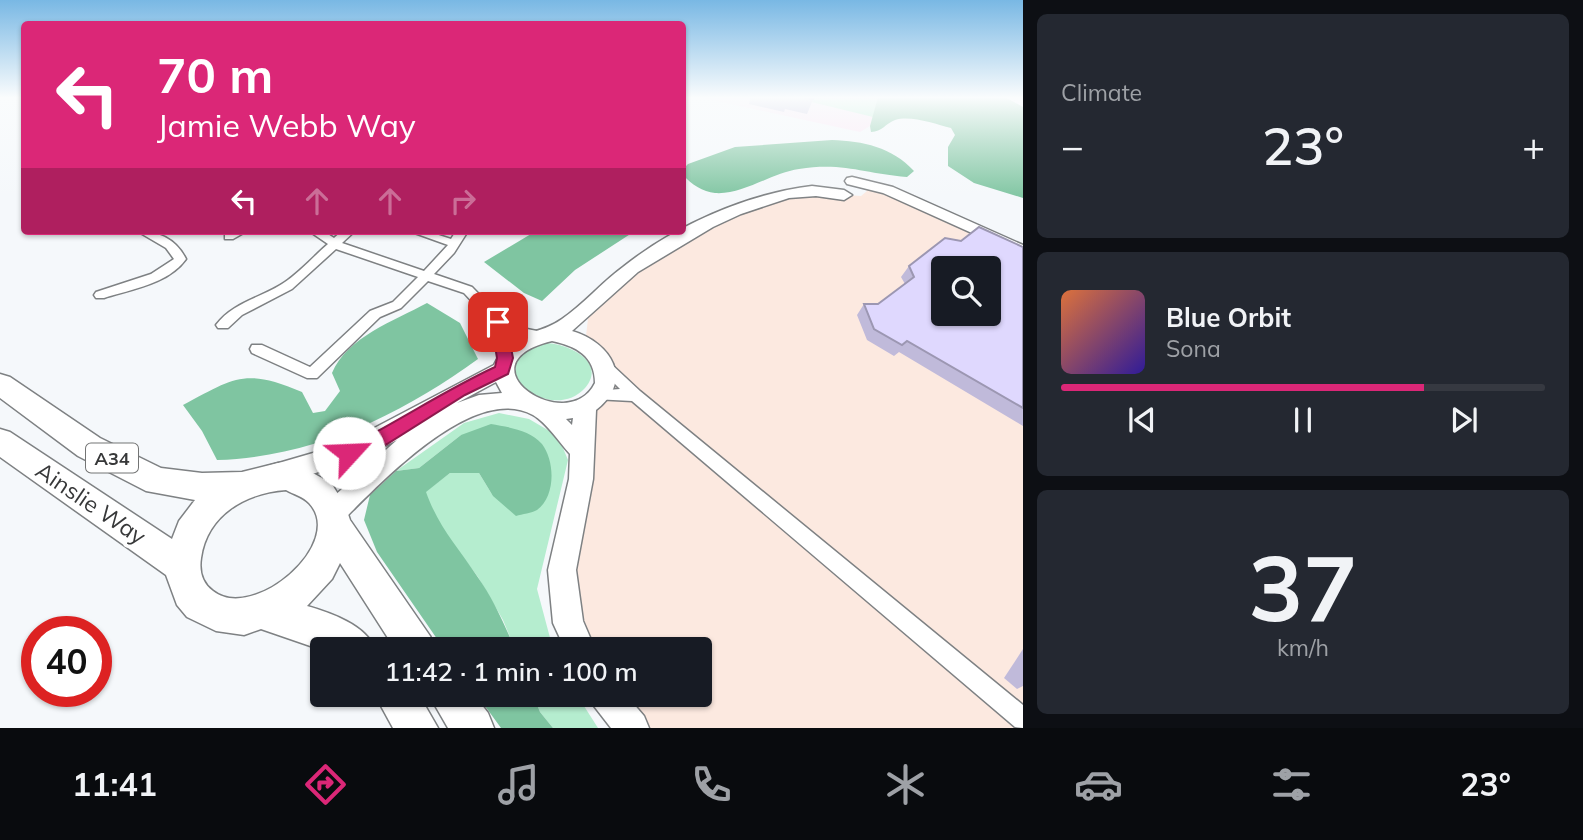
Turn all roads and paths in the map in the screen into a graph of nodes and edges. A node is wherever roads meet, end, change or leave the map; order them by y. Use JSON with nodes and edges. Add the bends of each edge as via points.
{"nodes":[{"id":1,"x":848,"y":188,"type":"junction"},
{"id":2,"x":812,"y":191,"type":"junction"},
{"id":3,"x":902,"y":197,"type":"junction"},
{"id":4,"x":686,"y":233,"type":"edge"},
{"id":5,"x":151,"y":235,"type":"edge"},
{"id":6,"x":233,"y":235,"type":"edge"},
{"id":7,"x":321,"y":235,"type":"edge"},
{"id":8,"x":346,"y":235,"type":"edge"},
{"id":9,"x":427,"y":235,"type":"edge"},
{"id":10,"x":460,"y":235,"type":"edge"},
{"id":11,"x":682,"y":235,"type":"edge"},
{"id":12,"x":229,"y":237,"type":"dead end"},
{"id":13,"x":455,"y":244,"type":"junction"},
{"id":14,"x":337,"y":245,"type":"junction"},
{"id":15,"x":1023,"y":251,"type":"edge"},
{"id":16,"x":426,"y":275,"type":"junction"},
{"id":17,"x":100,"y":295,"type":"dead end"},
{"id":18,"x":589,"y":310,"type":"junction"},
{"id":19,"x":498,"y":322,"type":"junction"},
{"id":20,"x":223,"y":325,"type":"dead end"},
{"id":21,"x":545,"y":334,"type":"junction"},
{"id":22,"x":589,"y":345,"type":"junction"},
{"id":23,"x":257,"y":349,"type":"dead end"},
{"id":24,"x":504,"y":364,"type":"junction"},
{"id":25,"x":606,"y":366,"type":"junction"},
{"id":26,"x":0,"y":384,"type":"edge"},
{"id":27,"x":635,"y":395,"type":"junction"},
{"id":28,"x":592,"y":400,"type":"junction"},
{"id":29,"x":532,"y":406,"type":"junction"},
{"id":30,"x":0,"y":441,"type":"edge"},
{"id":31,"x":582,"y":450,"type":"junction"},
{"id":32,"x":253,"y":481,"type":"junction"},
{"id":33,"x":334,"y":520,"type":"junction"},
{"id":34,"x":181,"y":565,"type":"junction"},
{"id":35,"x":263,"y":612,"type":"junction"},
{"id":36,"x":335,"y":637,"type":"edge"},
{"id":37,"x":409,"y":637,"type":"edge"},
{"id":38,"x":574,"y":637,"type":"edge"},
{"id":39,"x":403,"y":707,"type":"edge"},
{"id":40,"x":458,"y":707,"type":"edge"},
{"id":41,"x":614,"y":707,"type":"edge"},
{"id":42,"x":1023,"y":719,"type":"edge"},
{"id":43,"x":417,"y":728,"type":"edge"},
{"id":44,"x":473,"y":728,"type":"edge"},
{"id":45,"x":632,"y":728,"type":"edge"}],
"edges":[{"from":1,"to":2,"type":"street"},
{"from":1,"to":2,"type":"street","via":[[834,191],[831,183]]},
{"from":1,"to":3,"type":"street"},
{"from":1,"to":3,"type":"street","via":[[888,190]]},
{"from":2,"to":4,"type":"street","via":[[763,201]]},
{"from":3,"to":15,"type":"street"},
{"from":5,"to":17,"type":"street","via":[[178,254],[176,265]]},
{"from":6,"to":12,"type":"street"},
{"from":7,"to":14,"type":"street"},
{"from":8,"to":14,"type":"street"},
{"from":9,"to":13,"type":"street"},
{"from":10,"to":13,"type":"street"},
{"from":11,"to":18,"type":"street","via":[[615,282]]},
{"from":13,"to":16,"type":"street"},
{"from":14,"to":16,"type":"street"},
{"from":14,"to":20,"type":"street","via":[[288,286],[237,312]]},
{"from":16,"to":19,"type":"street","via":[[468,290]]},
{"from":16,"to":23,"type":"street","via":[[397,305],[375,314],[312,374]]},
{"from":18,"to":21,"type":"street","via":[[570,325]]},
{"from":18,"to":22,"type":"street"},
{"from":19,"to":21,"type":"street","via":[[514,331]]},
{"from":19,"to":24,"type":"street"},
{"from":21,"to":22,"type":"street","via":[[575,337]]},
{"from":21,"to":24,"type":"street","via":[[512,348]]},
{"from":22,"to":25,"type":"street"},
{"from":24,"to":29,"type":"street","via":[[504,382]]},
{"from":24,"to":32,"type":"street","via":[[349,453]]},
{"from":25,"to":27,"type":"street"},
{"from":25,"to":28,"type":"street","via":[[605,383]]},
{"from":26,"to":32,"type":"highway","number":"A34","via":[[89,447],[158,481],[202,487]]},
{"from":27,"to":28,"type":"street"},
{"from":27,"to":42,"type":"street"},
{"from":28,"to":29,"type":"street","via":[[572,410]]},
{"from":28,"to":31,"type":"street"},
{"from":29,"to":31,"type":"street"},
{"from":29,"to":33,"type":"street","via":[[497,400],[449,417],[372,476]]},
{"from":30,"to":34,"type":"highway","name":"Ainslie Way","number":"A34"},
{"from":31,"to":38,"type":"street","via":[[581,479],[562,570],[568,623]]},
{"from":32,"to":33,"type":"highway","number":"A34","via":[[289,477],[309,483],[324,495]]},
{"from":32,"to":34,"type":"highway","via":[[211,505],[190,533]]},
{"from":33,"to":35,"type":"highway","via":[[330,552],[315,577],[291,598]]},
{"from":33,"to":37,"type":"highway","number":"A34"},
{"from":34,"to":35,"type":"highway","via":[[183,582],[196,602],[218,614]]},
{"from":35,"to":36,"type":"highway"},
{"from":39,"to":43,"type":"highway"},
{"from":40,"to":44,"type":"highway"},
{"from":41,"to":45,"type":"street"}]}
